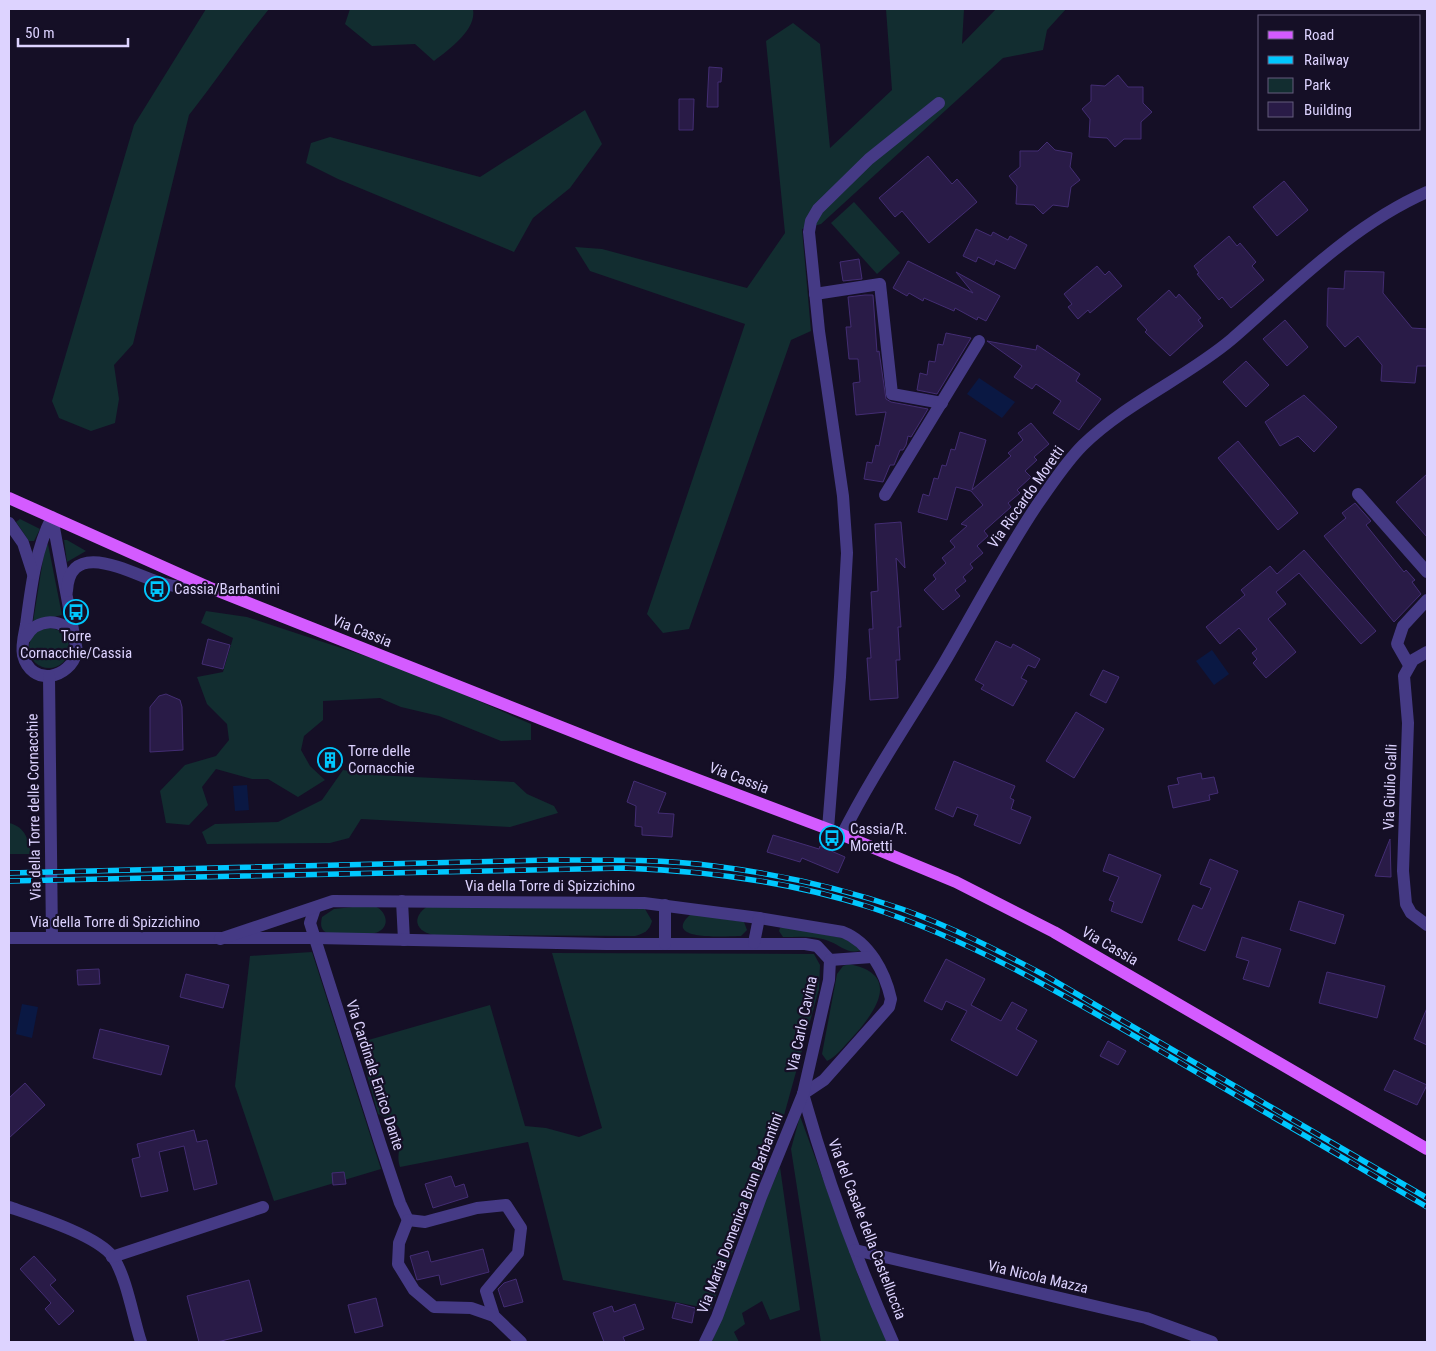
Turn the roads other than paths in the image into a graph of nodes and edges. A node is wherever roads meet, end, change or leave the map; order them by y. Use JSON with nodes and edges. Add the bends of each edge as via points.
{"nodes":[{"id":1,"x":939,"y":104,"type":"dead end"},
{"id":2,"x":1427,"y":192,"type":"edge"},
{"id":3,"x":815,"y":294,"type":"junction"},
{"id":4,"x":980,"y":341,"type":"dead end"},
{"id":5,"x":942,"y":403,"type":"junction"},
{"id":6,"x":1358,"y":494,"type":"dead end"},
{"id":7,"x":885,"y":495,"type":"dead end"},
{"id":8,"x":9,"y":498,"type":"edge"},
{"id":9,"x":52,"y":517,"type":"junction"},
{"id":10,"x":9,"y":523,"type":"edge"},
{"id":11,"x":1427,"y":572,"type":"edge"},
{"id":12,"x":33,"y":575,"type":"junction"},
{"id":13,"x":208,"y":587,"type":"junction"},
{"id":14,"x":67,"y":598,"type":"junction"},
{"id":15,"x":1427,"y":600,"type":"edge"},
{"id":16,"x":24,"y":640,"type":"junction"},
{"id":17,"x":76,"y":643,"type":"junction"},
{"id":18,"x":1427,"y":652,"type":"edge"},
{"id":19,"x":1409,"y":665,"type":"junction"},
{"id":20,"x":50,"y":676,"type":"junction"},
{"id":21,"x":828,"y":829,"type":"junction"},
{"id":22,"x":842,"y":835,"type":"junction"},
{"id":23,"x":402,"y":901,"type":"junction"},
{"id":24,"x":665,"y":905,"type":"junction"},
{"id":25,"x":315,"y":908,"type":"junction"},
{"id":26,"x":759,"y":918,"type":"junction"},
{"id":27,"x":1427,"y":925,"type":"edge"},
{"id":28,"x":9,"y":938,"type":"edge"},
{"id":29,"x":52,"y":938,"type":"junction"},
{"id":30,"x":316,"y":938,"type":"junction"},
{"id":31,"x":220,"y":939,"type":"junction"},
{"id":32,"x":404,"y":940,"type":"junction"},
{"id":33,"x":754,"y":943,"type":"junction"},
{"id":34,"x":665,"y":944,"type":"junction"},
{"id":35,"x":872,"y":957,"type":"junction"},
{"id":36,"x":830,"y":960,"type":"junction"},
{"id":37,"x":804,"y":1094,"type":"junction"},
{"id":38,"x":1427,"y":1149,"type":"edge"},
{"id":39,"x":9,"y":1207,"type":"edge"},
{"id":40,"x":263,"y":1207,"type":"dead end"},
{"id":41,"x":408,"y":1220,"type":"junction"},
{"id":42,"x":855,"y":1250,"type":"junction"},
{"id":43,"x":112,"y":1257,"type":"junction"},
{"id":44,"x":494,"y":1316,"type":"junction"},
{"id":45,"x":140,"y":1342,"type":"edge"},
{"id":46,"x":521,"y":1342,"type":"edge"},
{"id":47,"x":706,"y":1342,"type":"edge"},
{"id":48,"x":893,"y":1342,"type":"edge"},
{"id":49,"x":1212,"y":1342,"type":"edge"}],
"edges":[{"from":1,"to":3,"type":"street","via":[[869,158],[810,221]]},
{"from":2,"to":22,"type":"street","name":"Via Riccardo Moretti","via":[[1356,232],[1217,352],[1112,421],[1076,453],[1014,539],[943,664],[862,795]]},
{"from":3,"to":5,"type":"street","via":[[880,284],[892,394]]},
{"from":3,"to":21,"type":"street","via":[[843,496],[847,553]]},
{"from":4,"to":5,"type":"street"},
{"from":5,"to":7,"type":"street"},
{"from":6,"to":11,"type":"street"},
{"from":8,"to":9,"type":"main road","name":"Via Cassia"},
{"from":9,"to":12,"type":"street","via":[[42,539]]},
{"from":9,"to":13,"type":"main road","name":"Via Cassia"},
{"from":9,"to":14,"type":"street"},
{"from":10,"to":12,"type":"street","via":[[23,543]]},
{"from":12,"to":16,"type":"street"},
{"from":13,"to":14,"type":"street","via":[[167,585],[95,561],[72,572]]},
{"from":13,"to":21,"type":"main road","name":"Via Cassia"},
{"from":14,"to":17,"type":"street"},
{"from":15,"to":19,"type":"street","via":[[1403,626],[1397,644]]},
{"from":16,"to":17,"type":"street","via":[[34,626],[51,622],[67,628]]},
{"from":16,"to":20,"type":"street","via":[[22,648],[27,665],[41,675]]},
{"from":17,"to":20,"type":"street","via":[[77,651],[71,666]]},
{"from":18,"to":19,"type":"street"},
{"from":19,"to":27,"type":"street","name":"Via Giulio Galli","via":[[1404,676],[1408,723],[1404,885],[1409,910]]},
{"from":20,"to":29,"type":"street","name":"Via della Torre delle Cornacchie"},
{"from":21,"to":22,"type":"main road","name":"Via Cassia"},
{"from":22,"to":38,"type":"main road","name":"Via Cassia","via":[[956,882],[1054,932]]},
{"from":23,"to":24,"type":"street","name":"Via della Torre di Spizzichino"},
{"from":23,"to":25,"type":"street","name":"Via della Torre di Spizzichino","via":[[333,901]]},
{"from":23,"to":32,"type":"street"},
{"from":24,"to":26,"type":"street","name":"Via della Torre di Spizzichino"},
{"from":24,"to":34,"type":"street"},
{"from":25,"to":30,"type":"street","name":"Via Cardinale Enrico Dante","via":[[310,923]]},
{"from":25,"to":31,"type":"street","name":"Via della Torre di Spizzichino"},
{"from":26,"to":33,"type":"street"},
{"from":26,"to":35,"type":"street","name":"Via della Torre di Spizzichino","via":[[843,932],[855,937]]},
{"from":28,"to":29,"type":"street","name":"Via della Torre di Spizzichino"},
{"from":29,"to":31,"type":"street","name":"Via della Torre di Spizzichino"},
{"from":30,"to":31,"type":"street","name":"Via della Torre di Spizzichino"},
{"from":30,"to":32,"type":"street","name":"Via della Torre di Spizzichino"},
{"from":30,"to":41,"type":"street","name":"Via Cardinale Enrico Dante","via":[[380,1143]]},
{"from":32,"to":34,"type":"street","name":"Via della Torre di Spizzichino"},
{"from":33,"to":34,"type":"street","name":"Via della Torre di Spizzichino"},
{"from":33,"to":36,"type":"street","name":"Via della Torre di Spizzichino","via":[[817,946]]},
{"from":35,"to":36,"type":"street"},
{"from":35,"to":37,"type":"street","via":[[889,990],[889,1006],[824,1080]]},
{"from":36,"to":37,"type":"street","name":"Via Carlo Cavina","via":[[829,980]]},
{"from":37,"to":42,"type":"street","name":"Via del Casale della Castelluccia","via":[[824,1167]]},
{"from":37,"to":47,"type":"street","name":"Via Maria Domenica Brun Barbantini","via":[[760,1197],[718,1317]]},
{"from":39,"to":43,"type":"street","via":[[88,1239]]},
{"from":40,"to":43,"type":"street"},
{"from":41,"to":44,"type":"street","via":[[399,1243],[398,1264],[414,1290],[434,1307],[471,1308]]},
{"from":41,"to":44,"type":"street","via":[[426,1222],[477,1208],[506,1205],[521,1228],[518,1253],[486,1291]]},
{"from":42,"to":48,"type":"street","name":"Via del Casale della Castelluccia"},
{"from":42,"to":49,"type":"street","name":"Via Nicola Mazza","via":[[1146,1318]]},
{"from":43,"to":45,"type":"street","via":[[123,1282]]},
{"from":44,"to":46,"type":"street"}]}
